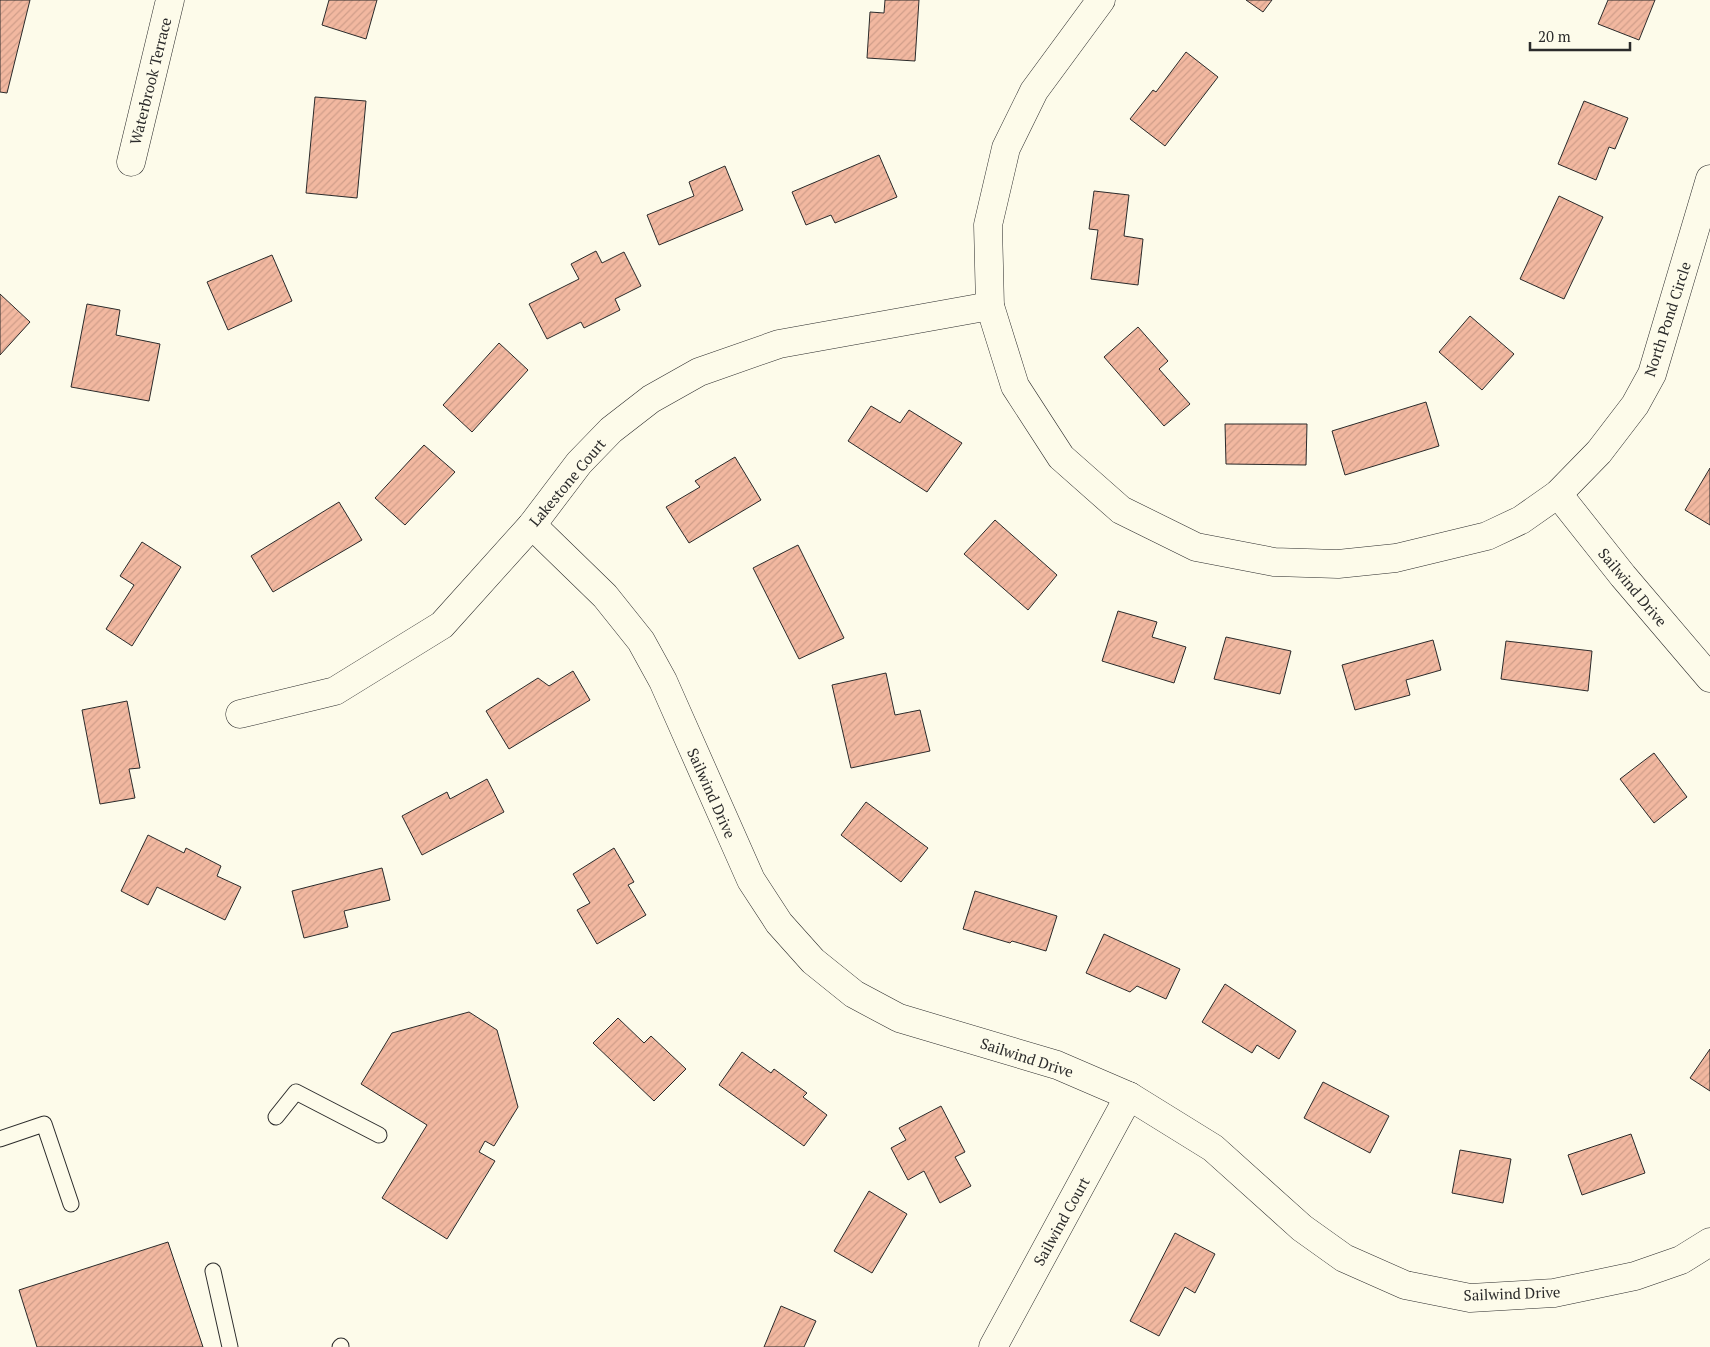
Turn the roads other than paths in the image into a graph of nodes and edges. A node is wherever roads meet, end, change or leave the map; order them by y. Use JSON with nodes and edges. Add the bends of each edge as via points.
{"nodes":[{"id":1,"x":170,"y":0,"type":"edge"},
{"id":2,"x":1101,"y":0,"type":"edge"},
{"id":3,"x":131,"y":162,"type":"dead end"},
{"id":4,"x":1710,"y":179,"type":"edge"},
{"id":5,"x":990,"y":306,"type":"junction"},
{"id":6,"x":1558,"y":494,"type":"junction"},
{"id":7,"x":532,"y":525,"type":"junction"},
{"id":8,"x":1710,"y":678,"type":"edge"},
{"id":9,"x":240,"y":714,"type":"dead end"},
{"id":10,"x":1129,"y":1096,"type":"junction"},
{"id":11,"x":276,"y":1117,"type":"dead end"},
{"id":12,"x":379,"y":1136,"type":"dead end"},
{"id":13,"x":0,"y":1139,"type":"edge"},
{"id":14,"x":72,"y":1204,"type":"dead end"},
{"id":15,"x":1710,"y":1242,"type":"edge"},
{"id":16,"x":213,"y":1272,"type":"dead end"},
{"id":17,"x":230,"y":1347,"type":"edge"},
{"id":18,"x":993,"y":1347,"type":"edge"}],
"edges":[{"from":1,"to":3,"type":"street","name":"Waterbrook Terrace"},
{"from":2,"to":5,"type":"street","name":"North Pond Circle","via":[[1034,91],[1006,148],[988,225]]},
{"from":4,"to":6,"type":"street","name":"North Pond Circle","via":[[1652,374],[1634,405],[1599,452]]},
{"from":5,"to":6,"type":"street","name":"North Pond Circle","via":[[1015,386],[1061,457],[1121,510],[1196,547],[1274,562],[1338,564],[1396,558],[1487,536],[1521,520]]},
{"from":5,"to":7,"type":"street","name":"Lakestone Court","via":[[780,344],[699,372],[651,399],[611,430],[579,463]]},
{"from":6,"to":8,"type":"street","name":"Sailwind Drive"},
{"from":7,"to":9,"type":"street","name":"Lakestone Court","via":[[442,626],[335,691]]},
{"from":7,"to":10,"type":"street","name":"Sailwind Drive","via":[[605,596],[641,641],[663,681],[751,880],[779,923],[813,961],[854,994],[900,1018],[1057,1065]]},
{"from":10,"to":15,"type":"street","name":"Sailwind Drive","via":[[1213,1148],[1302,1228],[1344,1258],[1405,1285],[1470,1298],[1554,1293],[1635,1276],[1681,1260]]},
{"from":10,"to":18,"type":"street","name":"Sailwind Court"},
{"from":11,"to":12,"type":"lane","via":[[296,1092]]},
{"from":13,"to":14,"type":"lane","via":[[44,1124]]},
{"from":16,"to":17,"type":"lane"}]}
